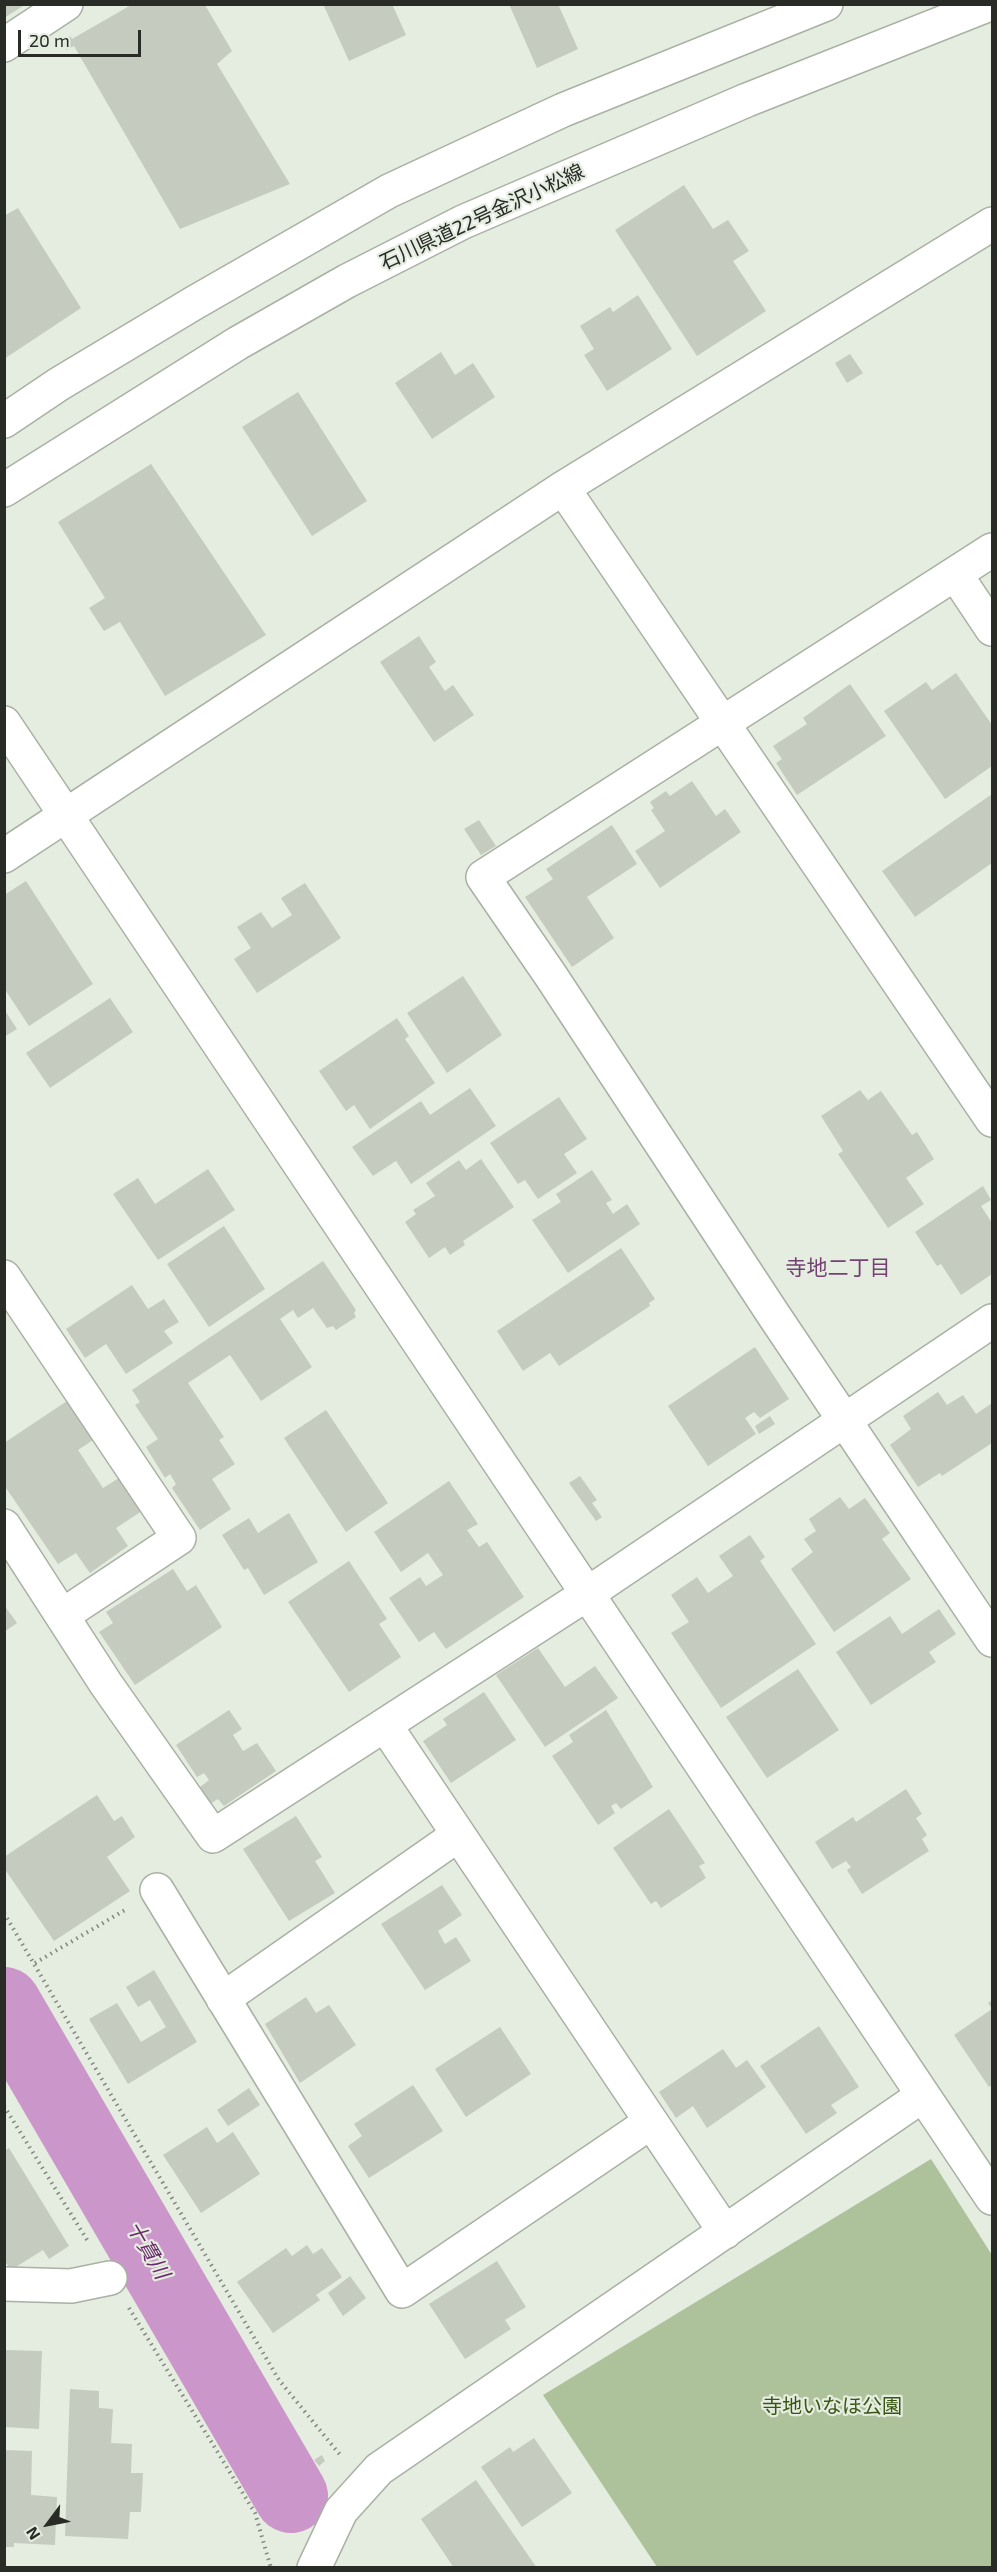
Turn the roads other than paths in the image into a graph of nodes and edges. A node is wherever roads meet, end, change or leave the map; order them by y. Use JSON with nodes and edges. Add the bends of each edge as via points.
{"nodes":[{"id":1,"x":66,"y":4,"type":"edge"},
{"id":2,"x":826,"y":4,"type":"edge"},
{"id":3,"x":990,"y":4,"type":"edge"},
{"id":4,"x":4,"y":45,"type":"edge"},
{"id":5,"x":993,"y":224,"type":"edge"},
{"id":6,"x":4,"y":421,"type":"edge"},
{"id":7,"x":563,"y":488,"type":"junction"},
{"id":8,"x":4,"y":490,"type":"edge"},
{"id":9,"x":993,"y":550,"type":"edge"},
{"id":10,"x":956,"y":575,"type":"junction"},
{"id":11,"x":993,"y":629,"type":"edge"},
{"id":12,"x":4,"y":723,"type":"edge"},
{"id":13,"x":722,"y":723,"type":"junction"},
{"id":14,"x":66,"y":816,"type":"junction"},
{"id":15,"x":4,"y":856,"type":"edge"},
{"id":16,"x":993,"y":1120,"type":"edge"},
{"id":17,"x":4,"y":1277,"type":"edge"},
{"id":18,"x":993,"y":1321,"type":"edge"},
{"id":19,"x":845,"y":1420,"type":"junction"},
{"id":20,"x":4,"y":1526,"type":"edge"},
{"id":21,"x":587,"y":1594,"type":"junction"},
{"id":22,"x":63,"y":1615,"type":"junction"},
{"id":23,"x":993,"y":1640,"type":"edge"},
{"id":24,"x":385,"y":1725,"type":"junction"},
{"id":25,"x":458,"y":1835,"type":"junction"},
{"id":26,"x":157,"y":1890,"type":"dead end"},
{"id":27,"x":223,"y":1999,"type":"junction"},
{"id":28,"x":922,"y":2096,"type":"junction"},
{"id":29,"x":651,"y":2122,"type":"junction"},
{"id":30,"x":993,"y":2198,"type":"edge"},
{"id":31,"x":725,"y":2232,"type":"junction"},
{"id":32,"x":110,"y":2278,"type":"road end"},
{"id":33,"x":4,"y":2284,"type":"edge"},
{"id":34,"x":314,"y":2568,"type":"edge"}],
"edges":[{"from":1,"to":4,"type":"street"},
{"from":2,"to":6,"type":"street","via":[[563,110],[389,191],[194,303]]},
{"from":3,"to":8,"type":"street","name":"石川県道22号金沢小松線","via":[[463,222],[346,281],[238,343]]},
{"from":5,"to":7,"type":"street"},
{"from":7,"to":13,"type":"street"},
{"from":7,"to":14,"type":"street"},
{"from":9,"to":10,"type":"street"},
{"from":10,"to":11,"type":"street"},
{"from":10,"to":13,"type":"street"},
{"from":12,"to":14,"type":"street"},
{"from":13,"to":16,"type":"street"},
{"from":13,"to":19,"type":"street","via":[[483,877]]},
{"from":14,"to":15,"type":"street"},
{"from":14,"to":21,"type":"street"},
{"from":17,"to":22,"type":"street","via":[[179,1538]]},
{"from":18,"to":19,"type":"street"},
{"from":19,"to":21,"type":"street"},
{"from":19,"to":23,"type":"street"},
{"from":20,"to":22,"type":"street"},
{"from":21,"to":24,"type":"street"},
{"from":21,"to":28,"type":"street"},
{"from":22,"to":24,"type":"street","via":[[106,1684],[213,1836]]},
{"from":24,"to":25,"type":"street"},
{"from":25,"to":27,"type":"street"},
{"from":25,"to":29,"type":"street"},
{"from":26,"to":27,"type":"street"},
{"from":27,"to":29,"type":"street","via":[[402,2291]]},
{"from":28,"to":30,"type":"street"},
{"from":28,"to":31,"type":"street"},
{"from":29,"to":31,"type":"street"},
{"from":31,"to":34,"type":"street","via":[[379,2469],[341,2511]]},
{"from":32,"to":33,"type":"street","via":[[71,2286]]}]}
